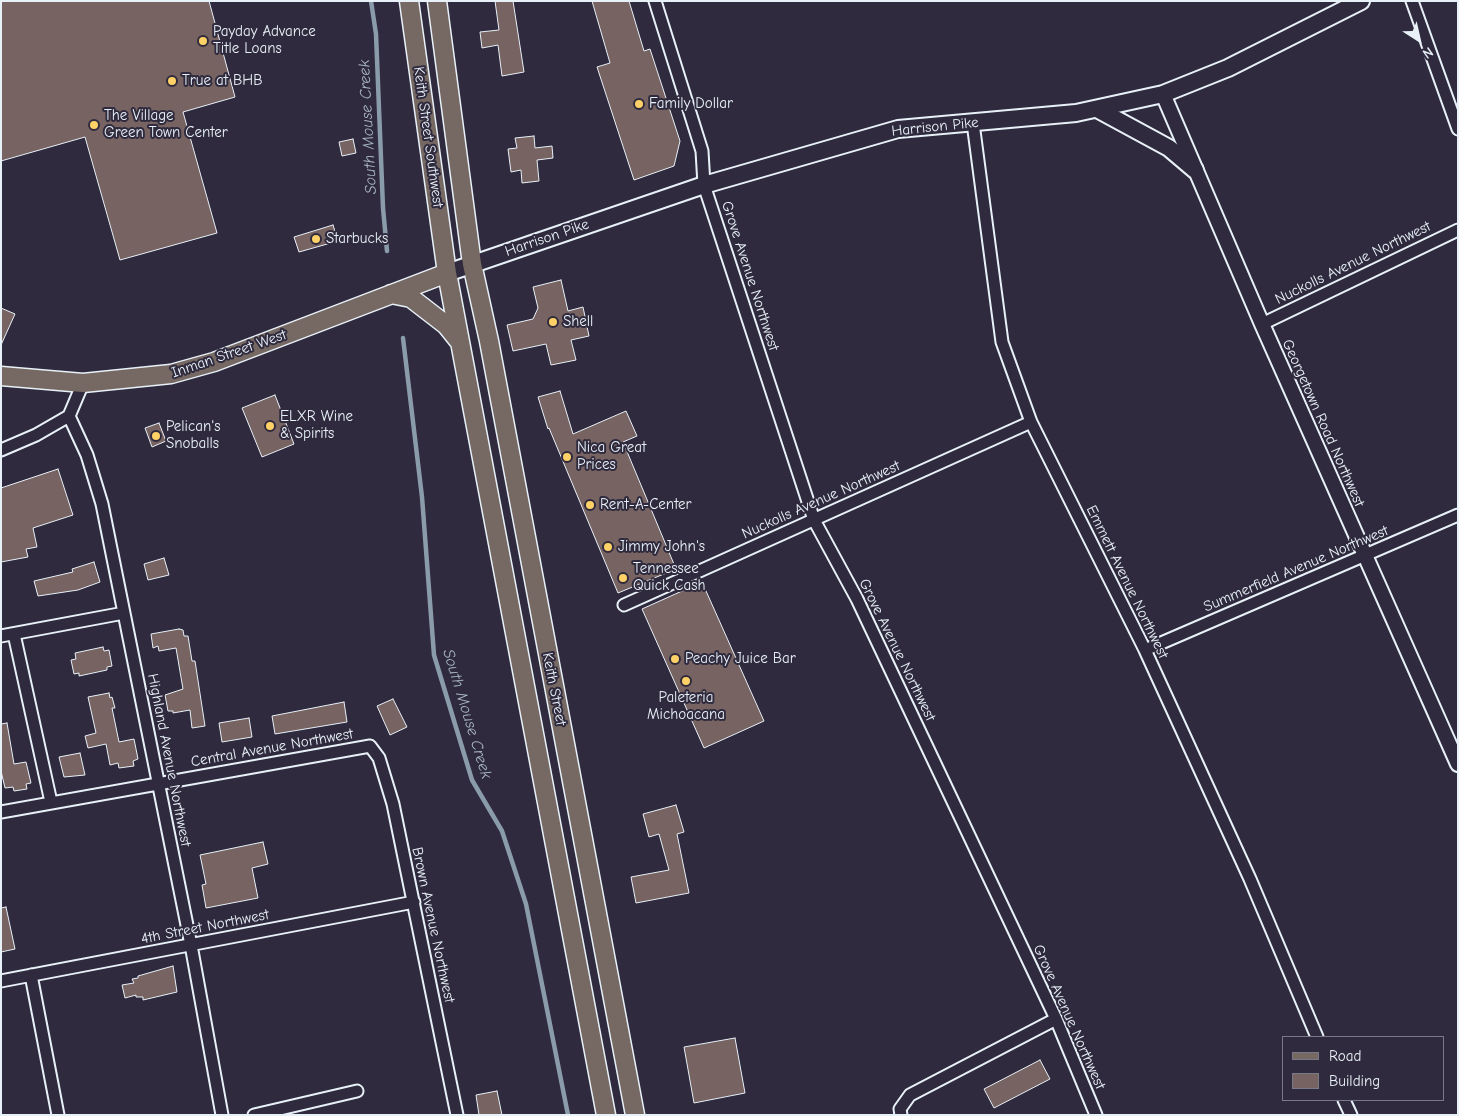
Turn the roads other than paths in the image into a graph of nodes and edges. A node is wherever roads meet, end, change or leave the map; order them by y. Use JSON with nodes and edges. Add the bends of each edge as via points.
{"nodes":[{"id":1,"x":409,"y":1,"type":"edge"},
{"id":2,"x":437,"y":1,"type":"edge"},
{"id":3,"x":655,"y":1,"type":"edge"},
{"id":4,"x":1361,"y":1,"type":"edge"},
{"id":5,"x":1412,"y":1,"type":"edge"},
{"id":6,"x":1163,"y":94,"type":"junction"},
{"id":7,"x":1097,"y":109,"type":"junction"},
{"id":8,"x":973,"y":123,"type":"junction"},
{"id":9,"x":1458,"y":129,"type":"edge"},
{"id":10,"x":1195,"y":170,"type":"junction"},
{"id":11,"x":704,"y":185,"type":"junction"},
{"id":12,"x":1458,"y":230,"type":"edge"},
{"id":13,"x":472,"y":264,"type":"junction"},
{"id":14,"x":447,"y":273,"type":"junction"},
{"id":15,"x":391,"y":294,"type":"junction"},
{"id":16,"x":1262,"y":324,"type":"junction"},
{"id":17,"x":461,"y":344,"type":"junction"},
{"id":18,"x":1,"y":376,"type":"edge"},
{"id":19,"x":83,"y":383,"type":"junction"},
{"id":20,"x":70,"y":416,"type":"junction"},
{"id":21,"x":1031,"y":422,"type":"junction"},
{"id":22,"x":1,"y":450,"type":"edge"},
{"id":23,"x":1458,"y":515,"type":"edge"},
{"id":24,"x":814,"y":520,"type":"junction"},
{"id":25,"x":1365,"y":556,"type":"junction"},
{"id":26,"x":624,"y":605,"type":"dead end"},
{"id":27,"x":124,"y":613,"type":"junction"},
{"id":28,"x":14,"y":634,"type":"junction"},
{"id":29,"x":1,"y":636,"type":"edge"},
{"id":30,"x":1145,"y":650,"type":"junction"},
{"id":31,"x":553,"y":684,"type":"junction"},
{"id":32,"x":528,"y":690,"type":"junction"},
{"id":33,"x":370,"y":746,"type":"joint"},
{"id":34,"x":1458,"y":764,"type":"edge"},
{"id":35,"x":159,"y":784,"type":"junction"},
{"id":36,"x":51,"y":802,"type":"junction"},
{"id":37,"x":1,"y":812,"type":"edge"},
{"id":38,"x":414,"y":902,"type":"junction"},
{"id":39,"x":191,"y":945,"type":"junction"},
{"id":40,"x":31,"y":975,"type":"junction"},
{"id":41,"x":1,"y":980,"type":"edge"},
{"id":42,"x":1056,"y":1019,"type":"junction"},
{"id":43,"x":1318,"y":1036,"type":"edge"},
{"id":44,"x":357,"y":1092,"type":"dead end"},
{"id":45,"x":1344,"y":1101,"type":"edge"},
{"id":46,"x":58,"y":1115,"type":"edge"},
{"id":47,"x":222,"y":1115,"type":"edge"},
{"id":48,"x":254,"y":1115,"type":"edge"},
{"id":49,"x":457,"y":1115,"type":"edge"},
{"id":50,"x":606,"y":1115,"type":"edge"},
{"id":51,"x":635,"y":1115,"type":"edge"},
{"id":52,"x":901,"y":1115,"type":"edge"},
{"id":53,"x":1096,"y":1115,"type":"edge"},
{"id":54,"x":1351,"y":1115,"type":"edge"}],
"edges":[{"from":1,"to":14,"type":"main road","name":"Keith Street Southwest"},
{"from":2,"to":13,"type":"main road","name":"Keith Street Southwest"},
{"from":3,"to":11,"type":"street","name":"Grove Avenue Northwest","via":[[702,152]]},
{"from":4,"to":6,"type":"main road","name":"Harrison Pike","via":[[1228,68]]},
{"from":5,"to":9,"type":"street"},
{"from":6,"to":7,"type":"main road","name":"Harrison Pike"},
{"from":6,"to":10,"type":"street","name":"Georgetown Road Northwest"},
{"from":7,"to":8,"type":"main road","name":"Harrison Pike"},
{"from":7,"to":10,"type":"main road","via":[[1169,148]]},
{"from":8,"to":11,"type":"main road","name":"Harrison Pike","via":[[898,128]]},
{"from":8,"to":21,"type":"street","name":"Emmett Avenue Northwest","via":[[1002,342]]},
{"from":10,"to":16,"type":"street","name":"Georgetown Road Northwest"},
{"from":11,"to":13,"type":"main road","name":"Harrison Pike"},
{"from":11,"to":24,"type":"street","name":"Grove Avenue Northwest"},
{"from":12,"to":16,"type":"street","name":"Nuckolls Avenue Northwest"},
{"from":13,"to":14,"type":"main road","name":"Harrison Pike"},
{"from":13,"to":31,"type":"main road","name":"Keith Street"},
{"from":14,"to":15,"type":"main road","name":"Inman Street West"},
{"from":14,"to":17,"type":"main road","name":"Keith Street"},
{"from":15,"to":17,"type":"main road","via":[[411,298],[427,309]]},
{"from":15,"to":19,"type":"main road","name":"Inman Street West","via":[[206,364],[150,378]]},
{"from":16,"to":25,"type":"street","name":"Georgetown Road Northwest"},
{"from":17,"to":32,"type":"main road","name":"Keith Street"},
{"from":18,"to":19,"type":"main road","name":"Inman Street West"},
{"from":19,"to":20,"type":"street"},
{"from":20,"to":22,"type":"street"},
{"from":20,"to":27,"type":"street","name":"Highland Avenue Northwest","via":[[87,455],[102,504]]},
{"from":21,"to":24,"type":"street","name":"Nuckolls Avenue Northwest"},
{"from":21,"to":30,"type":"street","name":"Emmett Avenue Northwest"},
{"from":23,"to":25,"type":"street","name":"Summerfield Avenue Northwest"},
{"from":24,"to":26,"type":"street","name":"Nuckolls Avenue Northwest"},
{"from":24,"to":42,"type":"street","name":"Grove Avenue Northwest","via":[[857,599]]},
{"from":25,"to":30,"type":"street","name":"Summerfield Avenue Northwest"},
{"from":25,"to":34,"type":"street","name":"Georgetown Road Northwest"},
{"from":27,"to":28,"type":"street"},
{"from":27,"to":35,"type":"street","name":"Highland Avenue Northwest"},
{"from":28,"to":29,"type":"street"},
{"from":28,"to":36,"type":"street"},
{"from":30,"to":43,"type":"street","name":"Emmett Avenue Northwest"},
{"from":31,"to":32,"type":"main road"},
{"from":31,"to":51,"type":"main road","name":"Keith Street"},
{"from":32,"to":50,"type":"main road","name":"Keith Street"},
{"from":33,"to":35,"type":"street","name":"Central Avenue Northwest"},
{"from":33,"to":38,"type":"street","name":"Brown Avenue Northwest","via":[[379,758],[393,804]]},
{"from":35,"to":36,"type":"street","name":"Central Avenue Northwest"},
{"from":35,"to":39,"type":"street","name":"Highland Avenue Northwest"},
{"from":36,"to":37,"type":"street","name":"Central Avenue Northwest"},
{"from":38,"to":39,"type":"street","name":"4th Street Northwest"},
{"from":38,"to":49,"type":"street","name":"Brown Avenue Northwest"},
{"from":39,"to":40,"type":"street","name":"4th Street Northwest"},
{"from":39,"to":47,"type":"street","name":"Highland Avenue Northwest"},
{"from":40,"to":41,"type":"street","name":"4th Street Northwest"},
{"from":40,"to":46,"type":"street"},
{"from":42,"to":52,"type":"street","via":[[910,1095],[900,1109]]},
{"from":42,"to":53,"type":"street","name":"Grove Avenue Northwest"},
{"from":44,"to":48,"type":"street"},
{"from":45,"to":54,"type":"street"}]}
